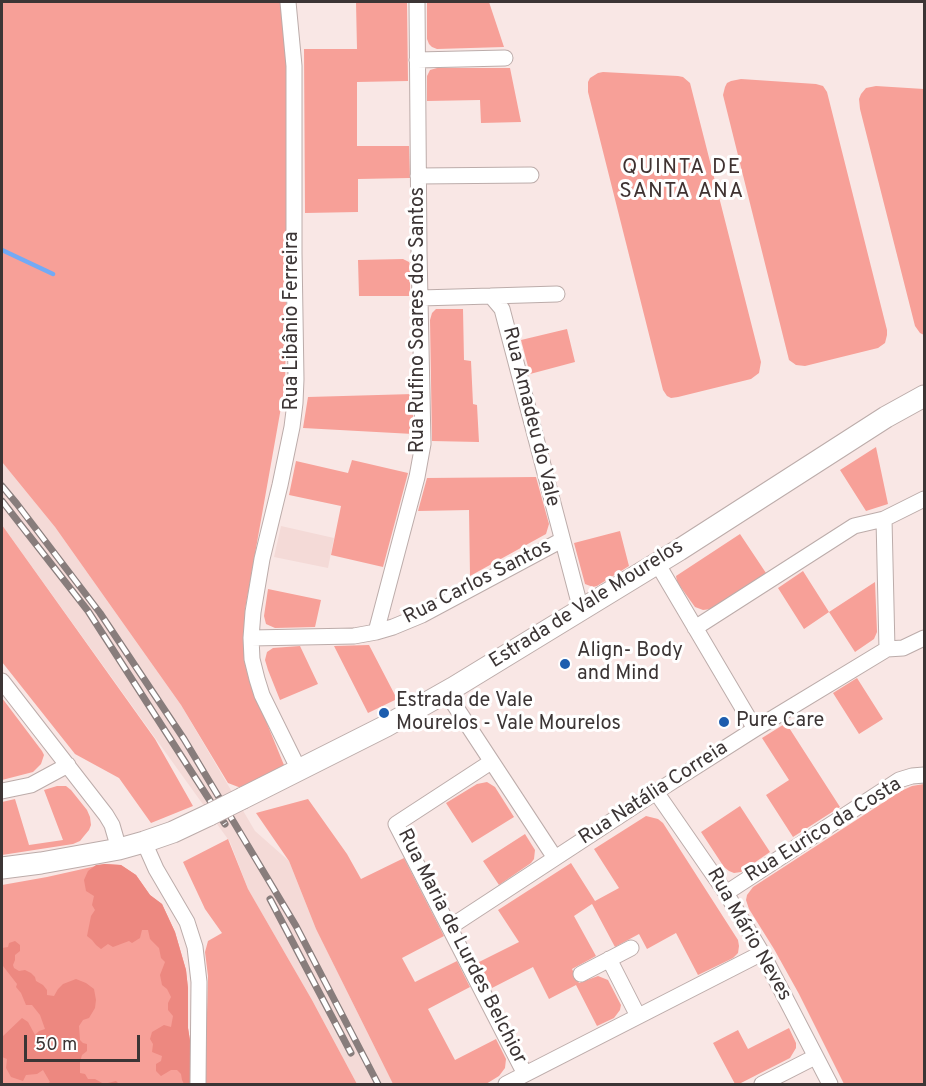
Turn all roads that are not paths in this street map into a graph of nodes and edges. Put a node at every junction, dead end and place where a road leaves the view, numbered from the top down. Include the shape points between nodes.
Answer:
1 (288, 2) edge
2 (417, 2) edge
3 (505, 58) dead end
4 (417, 60) junction
5 (531, 175) dead end
6 (418, 176) junction
7 (557, 294) dead end
8 (491, 296) junction
9 (420, 298) junction
10 (924, 396) edge
11 (924, 499) edge
12 (884, 519) junction
13 (562, 540) junction
14 (657, 563) junction
15 (581, 609) junction
16 (695, 628) junction
17 (376, 632) junction
18 (251, 638) junction
19 (924, 638) edge
20 (887, 649) junction
21 (2, 681) edge
22 (446, 692) junction
23 (755, 729) junction
24 (491, 762) junction
25 (68, 765) junction
26 (299, 770) junction
27 (924, 775) edge
28 (2, 791) edge
29 (656, 792) junction
30 (144, 842) junction
31 (119, 849) junction
32 (555, 858) junction
33 (2, 868) edge
34 (726, 893) junction
35 (450, 927) junction
36 (631, 948) dead end
37 (762, 952) junction
38 (609, 959) junction
39 (581, 974) dead end
40 (638, 1016) junction
41 (815, 1057) junction
42 (525, 1074) junction
43 (198, 1084) edge
44 (506, 1084) edge
45 (762, 1084) edge
46 (830, 1084) edge

1 - 18 street, Rua Libânio Ferreira via 294,66 295,391 292,427 262,559
2 - 4 street, Rua Rufino Soares dos Santos
3 - 4 street
4 - 6 street, Rua Rufino Soares dos Santos
5 - 6 street
6 - 9 street, Rua Rufino Soares dos Santos
7 - 8 street
8 - 9 street
8 - 13 street, Rua Amadeu do Vale via 502,309
9 - 17 street, Rua Rufino Soares dos Santos via 423,444
10 - 14 main road, Estrada de Vale Mourelos
11 - 12 street
12 - 16 street via 854,526
12 - 20 street
13 - 15 street, Rua Amadeu do Vale
13 - 17 street, Rua Carlos Santos via 422,615
14 - 15 main road, Estrada de Vale Mourelos
14 - 16 street
15 - 22 main road, Estrada de Vale Mourelos
16 - 23 street
17 - 18 street, Rua Carlos Santos
18 - 26 street, Rua Libânio Ferreira via 262,695
19 - 20 street, Rua Natália Correia via 903,648
20 - 23 street, Rua Natália Correia
21 - 25 street
22 - 24 street
22 - 26 main road, Estrada de Vale Mourelos
23 - 29 street, Rua Natália Correia
24 - 32 street
24 - 35 street, Rua Maria de Lurdes Belchior via 396,824
25 - 28 street via 31,785
25 - 31 street via 106,815
26 - 30 main road, Estrada de Vale Mourelos, bridge via 173,832
27 - 34 street, Rua Eurico da Costa via 899,780
29 - 32 street, Rua Natália Correia
29 - 34 street, Rua Mário Neves
30 - 31 main road, Estrada de Vale Mourelos
30 - 43 street via 187,922 195,947 199,982
31 - 33 main road, Estrada de Vale Mourelos
32 - 35 street, Rua Natália Correia
34 - 37 street, Rua Mário Neves
35 - 42 street, Rua Maria de Lurdes Belchior
36 - 38 street
37 - 40 street
37 - 41 street, Rua Mário Neves
38 - 39 street
38 - 40 street
40 - 42 street
41 - 45 street
41 - 46 street, Rua Mário Neves
42 - 44 street

